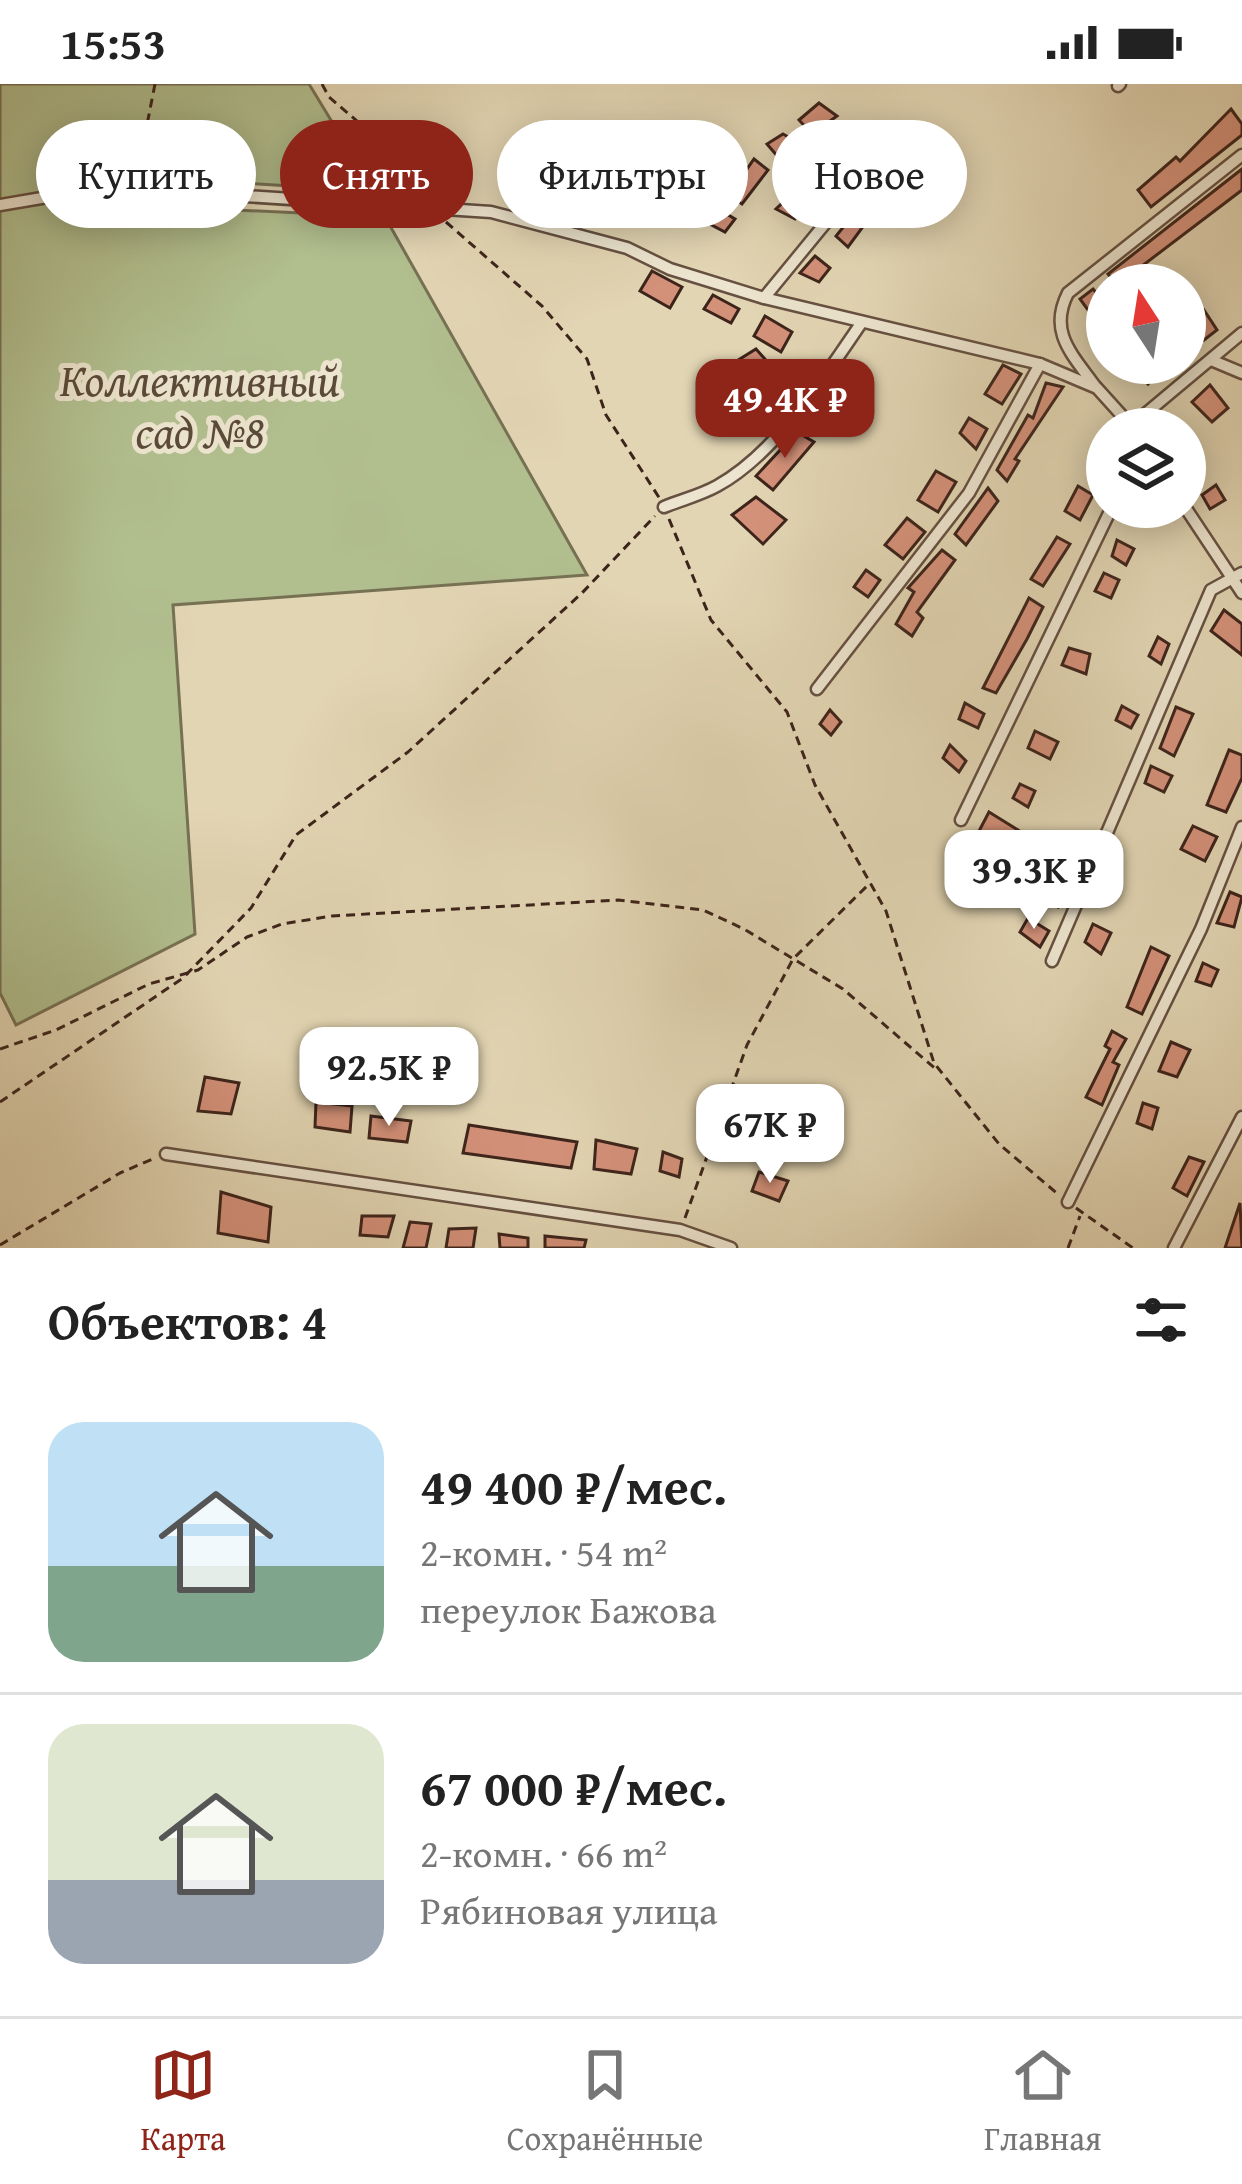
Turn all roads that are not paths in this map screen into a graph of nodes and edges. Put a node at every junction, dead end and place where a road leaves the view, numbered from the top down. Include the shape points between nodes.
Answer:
1 (1242, 155) edge
2 (0, 205) edge
3 (821, 228) edge
4 (764, 298) junction
5 (862, 322) junction
6 (1242, 333) edge
7 (1211, 360) junction
8 (1040, 364) junction
9 (1242, 373) edge
10 (1097, 388) junction
11 (1115, 408) edge
12 (1155, 408) edge
13 (664, 507) road end
14 (1102, 528) edge
15 (1201, 528) edge
16 (1237, 576) edge
17 (1242, 593) edge
18 (817, 688) dead end
19 (961, 820) dead end
20 (1242, 827) edge
21 (1052, 961) dead end
22 (1242, 1117) edge
23 (166, 1154) road end
24 (1068, 1202) road end
25 (731, 1248) edge
26 (1174, 1248) edge

1 - 10 street via 1068,293 1059,310 1061,340
2 - 4 street via 106,188 491,212
3 - 4 street
4 - 5 street
5 - 8 street
5 - 13 street via 766,444 719,485
6 - 7 street
7 - 9 street
7 - 12 street
8 - 10 street
8 - 18 street via 969,493
10 - 11 street
14 - 19 street
15 - 16 street
16 - 17 street
16 - 21 street via 1211,590
20 - 24 street
22 - 26 street
23 - 25 street via 680,1231

